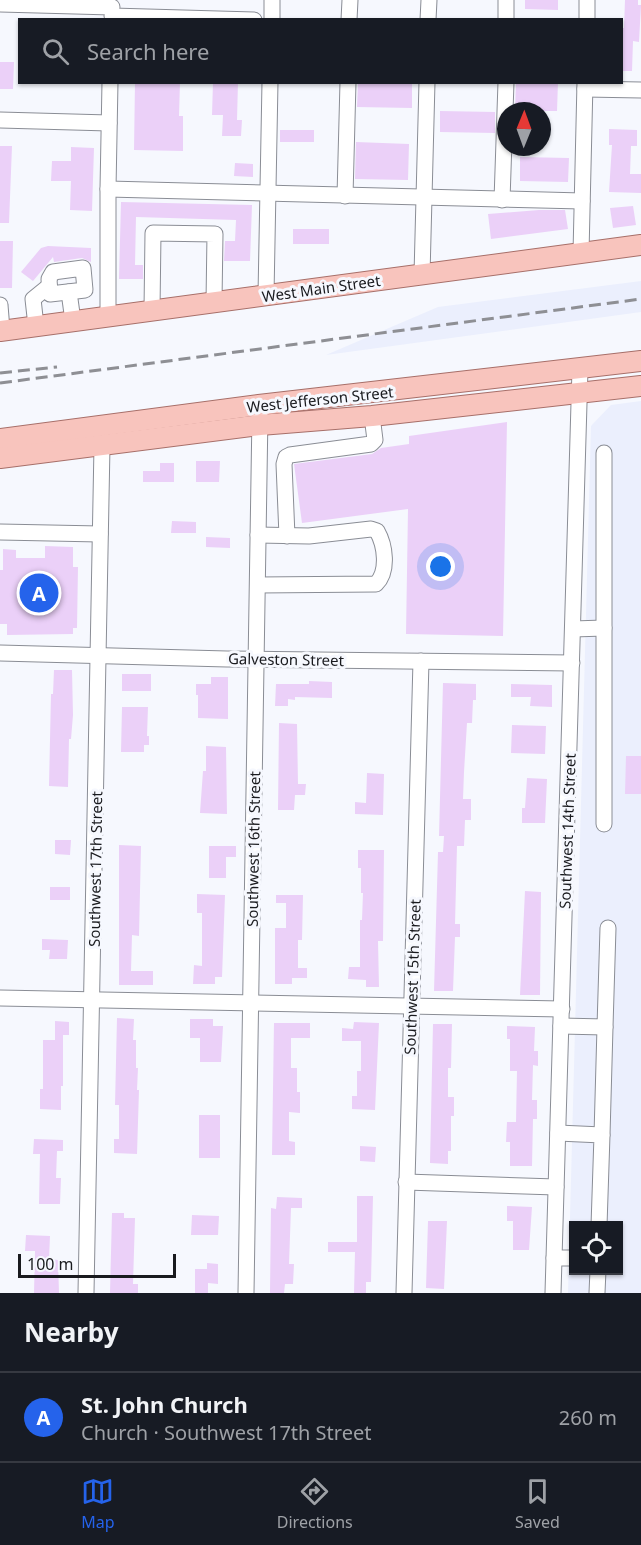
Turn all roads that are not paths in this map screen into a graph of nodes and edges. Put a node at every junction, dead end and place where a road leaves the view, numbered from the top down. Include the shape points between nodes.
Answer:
1 (272, 0) edge
2 (350, 0) edge
3 (429, 0) edge
4 (506, 0) edge
5 (587, 0) edge
6 (0, 4) edge
7 (112, 11) edge
8 (222, 18) edge
9 (272, 18) edge
10 (349, 18) edge
11 (428, 18) edge
12 (506, 18) edge
13 (587, 18) edge
14 (110, 84) edge
15 (270, 84) edge
16 (348, 84) edge
17 (427, 84) edge
18 (506, 84) edge
19 (585, 86) edge
20 (641, 90) edge
21 (0, 120) edge
22 (109, 123) junction
23 (108, 189) junction
24 (268, 194) junction
25 (345, 196) junction
26 (425, 198) junction
27 (502, 200) junction
28 (582, 201) junction
29 (641, 245) edge
30 (581, 253) junction
31 (422, 274) junction
32 (107, 275) junction
33 (84, 278) junction
34 (49, 286) junction
35 (69, 292) junction
36 (266, 295) junction
37 (214, 302) junction
38 (0, 305) edge
39 (152, 310) junction
40 (108, 316) junction
41 (72, 321) junction
42 (36, 326) junction
43 (1, 330) edge
44 (641, 361) edge
45 (580, 369) junction
46 (641, 386) edge
47 (580, 394) junction
48 (260, 415) junction
49 (372, 416) junction
50 (0, 439) edge
51 (102, 446) junction
52 (604, 453) dead end
53 (286, 457) junction
54 (0, 458) edge
55 (259, 458) junction
56 (0, 532) edge
57 (100, 534) junction
58 (258, 536) junction
59 (287, 536) junction
60 (258, 585) junction
61 (604, 628) junction
62 (573, 629) junction
63 (0, 653) edge
64 (98, 654) junction
65 (257, 659) junction
66 (421, 661) junction
67 (572, 663) junction
68 (604, 824) dead end
69 (608, 928) dead end
70 (0, 998) edge
71 (93, 999) junction
72 (250, 1002) junction
73 (412, 1006) junction
74 (562, 1009) junction
75 (561, 1026) junction
76 (606, 1027) junction
77 (558, 1133) junction
78 (602, 1135) junction
79 (406, 1182) junction
80 (556, 1187) junction
81 (599, 1221) edge
82 (554, 1258) junction
83 (569, 1258) edge
84 (598, 1275) edge
85 (86, 1293) edge
86 (246, 1293) edge
87 (404, 1293) edge
88 (553, 1293) edge
89 (597, 1293) edge

1 - 9 street
2 - 10 street
3 - 11 street
4 - 12 street
5 - 13 street
6 - 7 street
7 - 8 street
14 - 22 street
15 - 24 street
16 - 25 street
17 - 26 street
18 - 27 street
19 - 20 street
19 - 28 street
21 - 22 street
22 - 23 street
23 - 24 street
23 - 32 street
24 - 25 street
24 - 36 street
25 - 26 street
26 - 27 street
26 - 31 street
27 - 28 street
28 - 30 street
29 - 30 main road, West Main Street
30 - 31 main road, West Main Street
31 - 36 main road, West Main Street
32 - 33 street
32 - 40 street
33 - 34 street via 83,268 53,272
33 - 35 street via 85,290
34 - 35 street via 50,294
34 - 42 street via 33,299
35 - 41 street
36 - 37 main road, West Main Street
37 - 39 main road, West Main Street
37 - 39 street via 214,234 153,233
38 - 43 street
39 - 40 main road, West Main Street
40 - 41 main road, West Main Street
41 - 42 main road, West Main Street
42 - 43 main road, West Main Street
44 - 45 main road, West Jefferson Street
45 - 47 street, Southwest 14th Street
45 - 48 main road, West Jefferson Street
46 - 47 main road, West Jefferson Street
47 - 49 main road, West Jefferson Street
47 - 62 street, Southwest 14th Street
48 - 49 main road, West Jefferson Street
48 - 50 main road, West Jefferson Street
48 - 51 main road, West Jefferson Street
48 - 55 street, Southwest 16th Street
49 - 53 street via 375,440 371,444
51 - 54 main road, West Jefferson Street
51 - 57 street, Southwest 17th Street
52 - 61 street
53 - 55 street
53 - 59 street
55 - 58 street, Southwest 16th Street
56 - 57 street
57 - 64 street, Southwest 17th Street
58 - 59 street
58 - 60 street, Southwest 16th Street
59 - 60 street via 377,531 382,540 382,578 376,584
60 - 65 street, Southwest 16th Street
61 - 62 street
61 - 68 street
62 - 67 street, Southwest 14th Street
63 - 64 street, Galveston Street
64 - 65 street, Galveston Street
64 - 71 street, Southwest 17th Street
65 - 66 street, Galveston Street
65 - 72 street, Southwest 16th Street
66 - 67 street, Galveston Street
66 - 73 street, Southwest 15th Street
67 - 74 street, Southwest 14th Street
69 - 76 street
70 - 71 street
71 - 72 street
71 - 85 street, Southwest 17th Street
72 - 73 street
72 - 86 street, Southwest 16th Street
73 - 74 street
73 - 79 street, Southwest 15th Street
74 - 75 street, Southwest 14th Street
75 - 76 street
75 - 77 street, Southwest 14th Street
76 - 78 street
77 - 78 street
77 - 80 street, Southwest 14th Street
78 - 81 street
79 - 80 street
79 - 87 street, Southwest 15th Street
80 - 82 street, Southwest 14th Street
82 - 83 street
82 - 88 street, Southwest 14th Street
84 - 89 street

